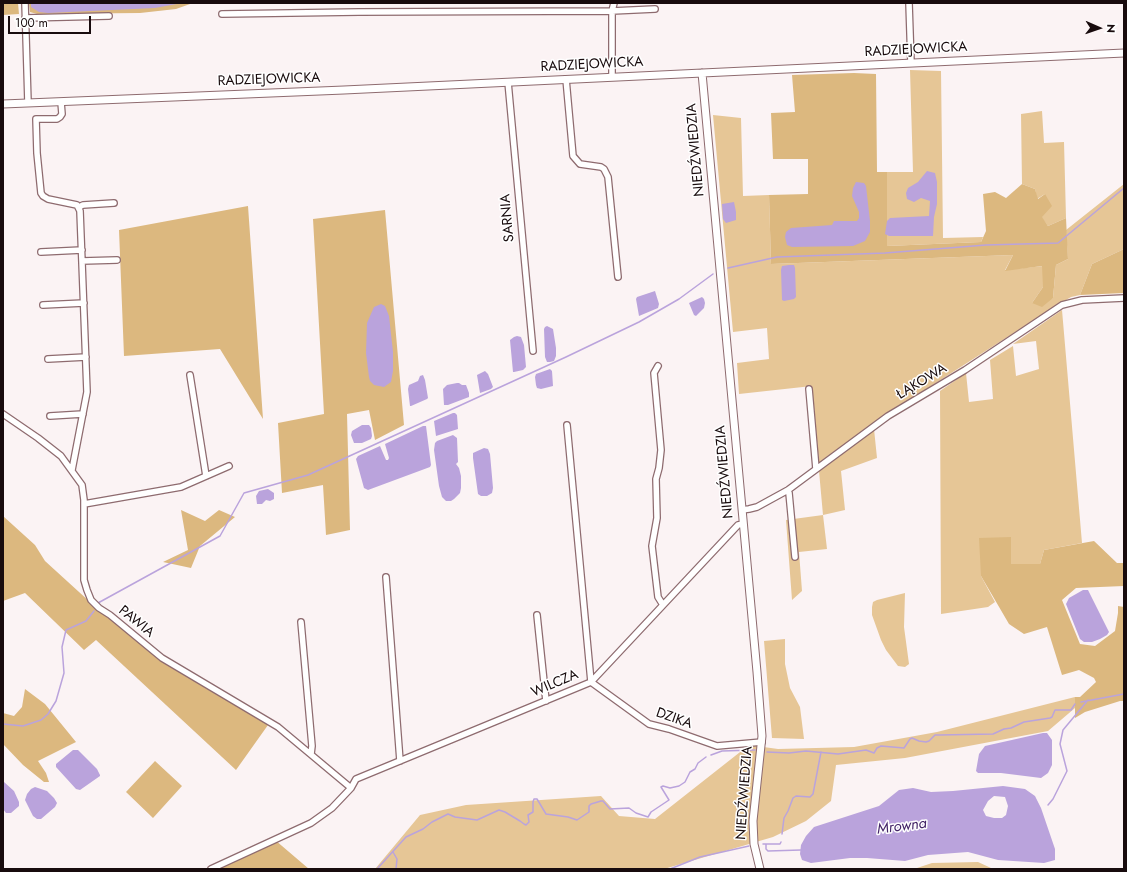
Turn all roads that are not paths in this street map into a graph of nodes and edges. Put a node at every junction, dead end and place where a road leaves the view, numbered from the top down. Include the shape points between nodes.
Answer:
1 (25, 3) edge
2 (614, 3) edge
3 (909, 3) edge
4 (655, 10) dead end
5 (612, 12) junction
6 (222, 14) dead end
7 (108, 16) dead end
8 (26, 18) junction
9 (1124, 53) edge
10 (911, 63) junction
11 (702, 73) junction
12 (612, 77) junction
13 (566, 79) junction
14 (508, 82) junction
15 (62, 102) junction
16 (28, 103) junction
17 (3, 104) edge
18 (114, 203) dead end
19 (79, 207) junction
20 (82, 250) junction
21 (41, 252) dead end
22 (117, 260) dead end
23 (82, 261) junction
24 (618, 277) dead end
25 (1124, 298) edge
26 (84, 303) junction
27 (43, 305) dead end
28 (533, 351) dead end
29 (86, 357) junction
30 (48, 359) dead end
31 (658, 366) dead end
32 (190, 375) dead end
33 (809, 389) dead end
34 (3, 414) edge
35 (83, 414) junction
36 (50, 416) dead end
37 (567, 425) dead end
38 (229, 466) dead end
39 (816, 469) junction
40 (72, 470) junction
41 (206, 476) junction
42 (788, 490) junction
43 (84, 504) junction
44 (742, 510) junction
45 (743, 524) junction
46 (795, 557) dead end
47 (386, 577) dead end
48 (662, 605) junction
49 (537, 615) dead end
50 (301, 622) dead end
51 (591, 682) junction
52 (546, 701) junction
53 (762, 742) junction
54 (311, 754) junction
55 (400, 761) junction
56 (351, 788) junction
57 (211, 869) edge
58 (760, 869) edge

1 - 8 street
2 - 5 street
3 - 10 street
4 - 5 street
5 - 6 street
5 - 12 street
7 - 8 street
8 - 16 street
9 - 10 main road, RADZIEJOWICKA
10 - 11 main road, RADZIEJOWICKA
11 - 12 main road, RADZIEJOWICKA
11 - 44 main road, NIEDŹWIEDZIA
12 - 13 main road, RADZIEJOWICKA
13 - 14 main road, RADZIEJOWICKA
13 - 24 street via 574,156 580,164 601,167 608,177
14 - 15 main road, RADZIEJOWICKA
14 - 28 street, SARNIA
15 - 16 main road, RADZIEJOWICKA
15 - 19 street via 62,114 57,119 36,119 41,193 48,199
16 - 17 main road, RADZIEJOWICKA
18 - 19 street via 83,204
19 - 20 street
20 - 21 street
20 - 23 street
22 - 23 street
23 - 26 street
25 - 39 street, ŁĄKOWA via 1090,299 1062,305 965,370 888,416
26 - 27 street
26 - 29 street
29 - 30 street
29 - 35 street via 87,392
31 - 48 street via 654,373 662,450 656,479 657,518 652,546 658,597
32 - 41 street
33 - 39 street
34 - 40 street, PAWIA via 61,456
35 - 36 street
35 - 40 street
37 - 51 street
38 - 41 street
39 - 42 street, ŁĄKOWA
40 - 43 street, PAWIA via 82,485
41 - 43 street via 181,487
42 - 44 street, ŁĄKOWA via 757,507
42 - 46 street
43 - 54 street, PAWIA via 84,580 92,600 99,608 162,658 278,727
44 - 45 main road, NIEDŹWIEDZIA
45 - 48 street, WILCZA via 738,525
45 - 53 main road, NIEDŹWIEDZIA via 758,672
47 - 55 street
48 - 51 street, WILCZA
49 - 52 street
50 - 54 street
51 - 52 street, WILCZA
51 - 53 street, DZIKA via 649,724 717,746
52 - 55 street, WILCZA
53 - 58 main road, NIEDŹWIEDZIA via 753,821 756,858
54 - 56 street, PAWIA
55 - 56 street, WILCZA via 356,779
56 - 57 street, WILCZA via 332,808 311,823

